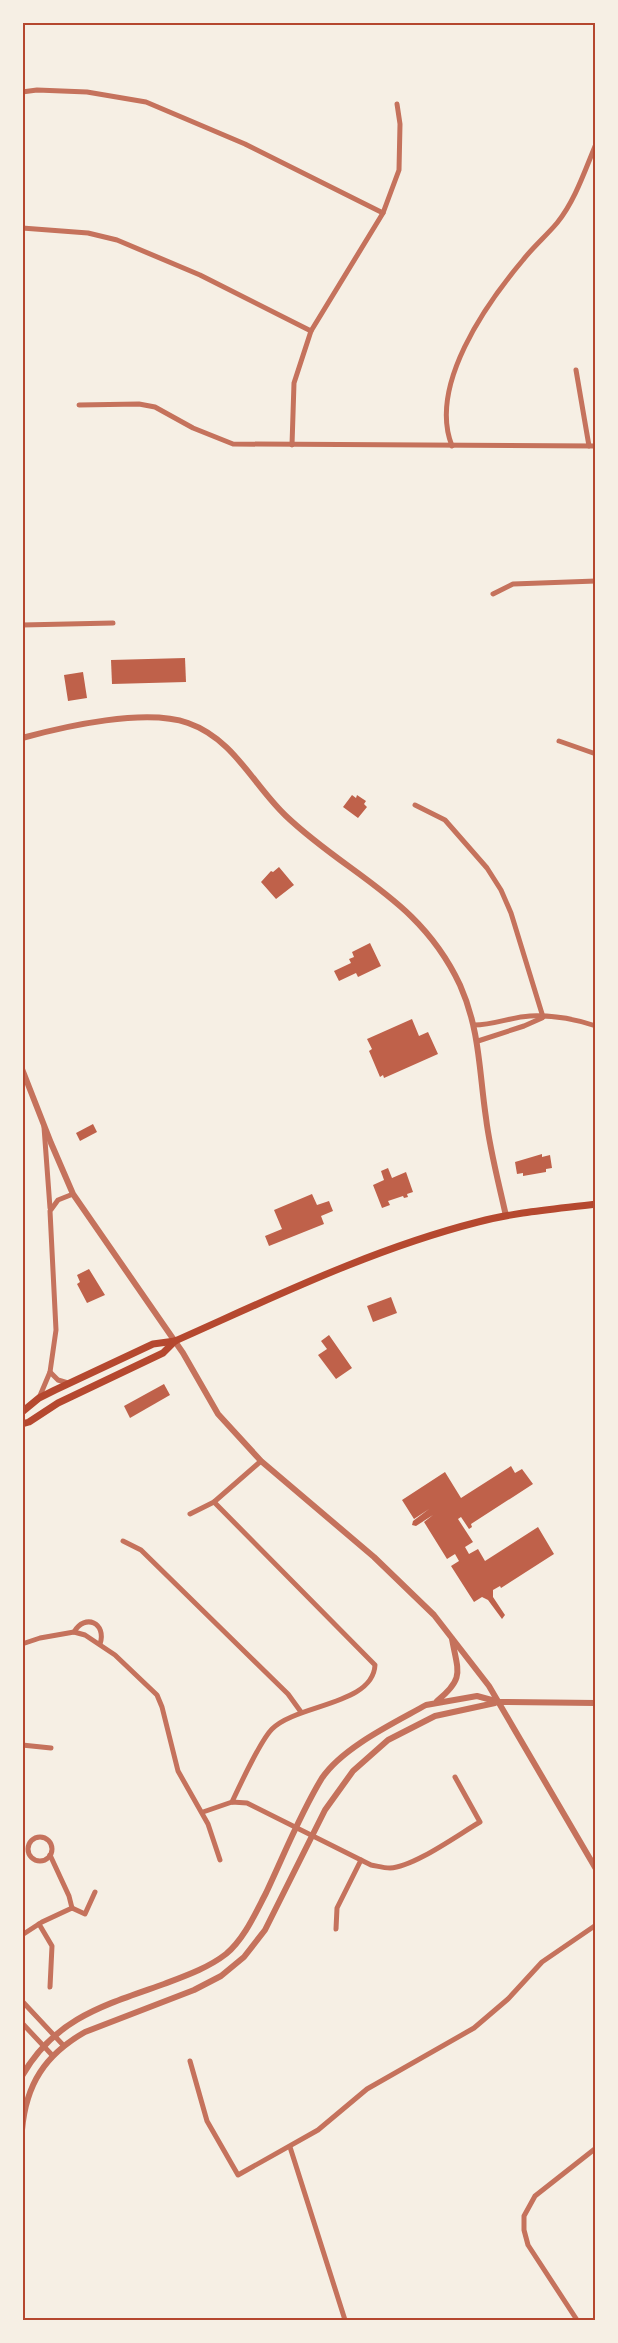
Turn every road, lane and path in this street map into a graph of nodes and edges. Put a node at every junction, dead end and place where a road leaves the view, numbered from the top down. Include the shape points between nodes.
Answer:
1 (22, 92) edge
2 (397, 104) dead end
3 (596, 144) edge
4 (383, 213) junction
5 (22, 228) edge
6 (311, 331) junction
7 (576, 370) dead end
8 (79, 405) dead end
9 (292, 445) junction
10 (452, 446) junction
11 (592, 446) edge
12 (596, 581) edge
13 (493, 594) dead end
14 (113, 623) dead end
15 (22, 625) edge
16 (22, 738) edge
17 (559, 741) dead end
18 (596, 754) edge
19 (415, 805) dead end
20 (543, 1017) junction
21 (474, 1025) junction
22 (596, 1026) edge
23 (478, 1041) junction
24 (22, 1069) edge
25 (44, 1126) junction
26 (73, 1194) junction
27 (596, 1204) edge
28 (50, 1211) junction
29 (506, 1216) junction
30 (176, 1341) junction
31 (50, 1372) junction
32 (69, 1383) junction
33 (39, 1398) junction
34 (22, 1412) edge
35 (22, 1424) edge
36 (261, 1461) junction
37 (214, 1502) junction
38 (190, 1514) dead end
39 (123, 1541) dead end
40 (74, 1632) junction
41 (452, 1638) junction
42 (22, 1644) edge
43 (100, 1644) junction
44 (436, 1701) junction
45 (499, 1702) junction
46 (596, 1703) edge
47 (301, 1712) junction
48 (22, 1745) edge
49 (51, 1748) dead end
50 (455, 1777) dead end
51 (232, 1802) junction
52 (203, 1812) junction
53 (297, 1829) junction
54 (313, 1836) junction
55 (50, 1855) junction
56 (220, 1860) dead end
57 (361, 1860) junction
58 (596, 1869) edge
59 (95, 1892) dead end
60 (72, 1908) junction
61 (39, 1924) junction
62 (596, 1925) edge
63 (336, 1929) dead end
64 (22, 1935) edge
65 (50, 1987) dead end
66 (22, 2001) edge
67 (22, 2023) edge
68 (54, 2036) junction
69 (43, 2045) junction
70 (64, 2046) junction
71 (52, 2055) junction
72 (190, 2061) dead end
73 (22, 2076) edge
74 (22, 2130) edge
75 (290, 2147) junction
76 (596, 2148) edge
77 (345, 2320) edge
78 (577, 2320) edge

1 - 4 street via 87,92 146,102 245,144
2 - 4 street via 399,170
3 - 10 street via 558,222 522,261 486,310 459,359 447,406
4 - 6 street
5 - 6 street via 88,233 117,240 200,275
6 - 9 street via 294,383
7 - 11 street
8 - 9 street via 155,407 233,444
9 - 10 street
10 - 11 street
12 - 13 street via 513,584
14 - 15 street
16 - 21 street via 136,717 173,719 211,734 235,755 288,818 395,900 420,924 449,964
17 - 18 street
19 - 20 street via 445,820 501,890
20 - 21 street
20 - 22 street via 574,1019
20 - 23 street
21 - 23 street
23 - 29 street via 486,1122
24 - 25 street
25 - 26 street
25 - 28 street
26 - 28 street via 57,1200
26 - 30 street
27 - 29 main road
28 - 31 street via 56,1330
29 - 30 main road via 388,1250
30 - 32 main road via 153,1344
30 - 35 main road via 163,1353
30 - 36 street via 218,1414
31 - 32 street
31 - 33 street
32 - 33 main road
33 - 34 main road
36 - 37 street
36 - 41 street via 374,1557
37 - 38 street
37 - 47 street via 375,1665 375,1675 367,1685 346,1697
39 - 47 street via 141,1550 288,1694
40 - 42 street
40 - 43 street
40 - 43 street via 85,1622 97,1625 102,1634
41 - 44 street via 457,1681
41 - 45 street
43 - 52 street via 157,1695 178,1771
44 - 45 street via 477,1696
44 - 53 street via 351,1750 327,1770
45 - 46 street
45 - 54 street via 435,1716 388,1740 353,1771 325,1810
45 - 58 street
47 - 51 street via 271,1730
48 - 49 street
50 - 57 street via 480,1822 400,1866 380,1867
51 - 52 street
51 - 53 street via 247,1803
52 - 56 street
53 - 54 street
53 - 68 street via 256,1913 227,1953 192,1974 81,2017
54 - 57 street
54 - 70 street via 265,1930 244,1958 194,1990 86,2032
55 - 55 street via 52,1847 45,1838 38,1837 28,1844 27,1852 32,1859 44,1860
55 - 60 street
57 - 63 street via 337,1908
59 - 60 street via 86,1914
60 - 61 street
61 - 64 street
61 - 65 street via 52,1946
62 - 75 street via 542,1962 474,2028 367,2089 318,2130
66 - 68 street
67 - 69 street
68 - 69 street
68 - 70 street
69 - 71 street
69 - 73 street
70 - 71 street
71 - 74 street via 28,2095
72 - 75 street via 207,2121 238,2175
75 - 77 street
76 - 78 street via 535,2196 524,2216 528,2245

